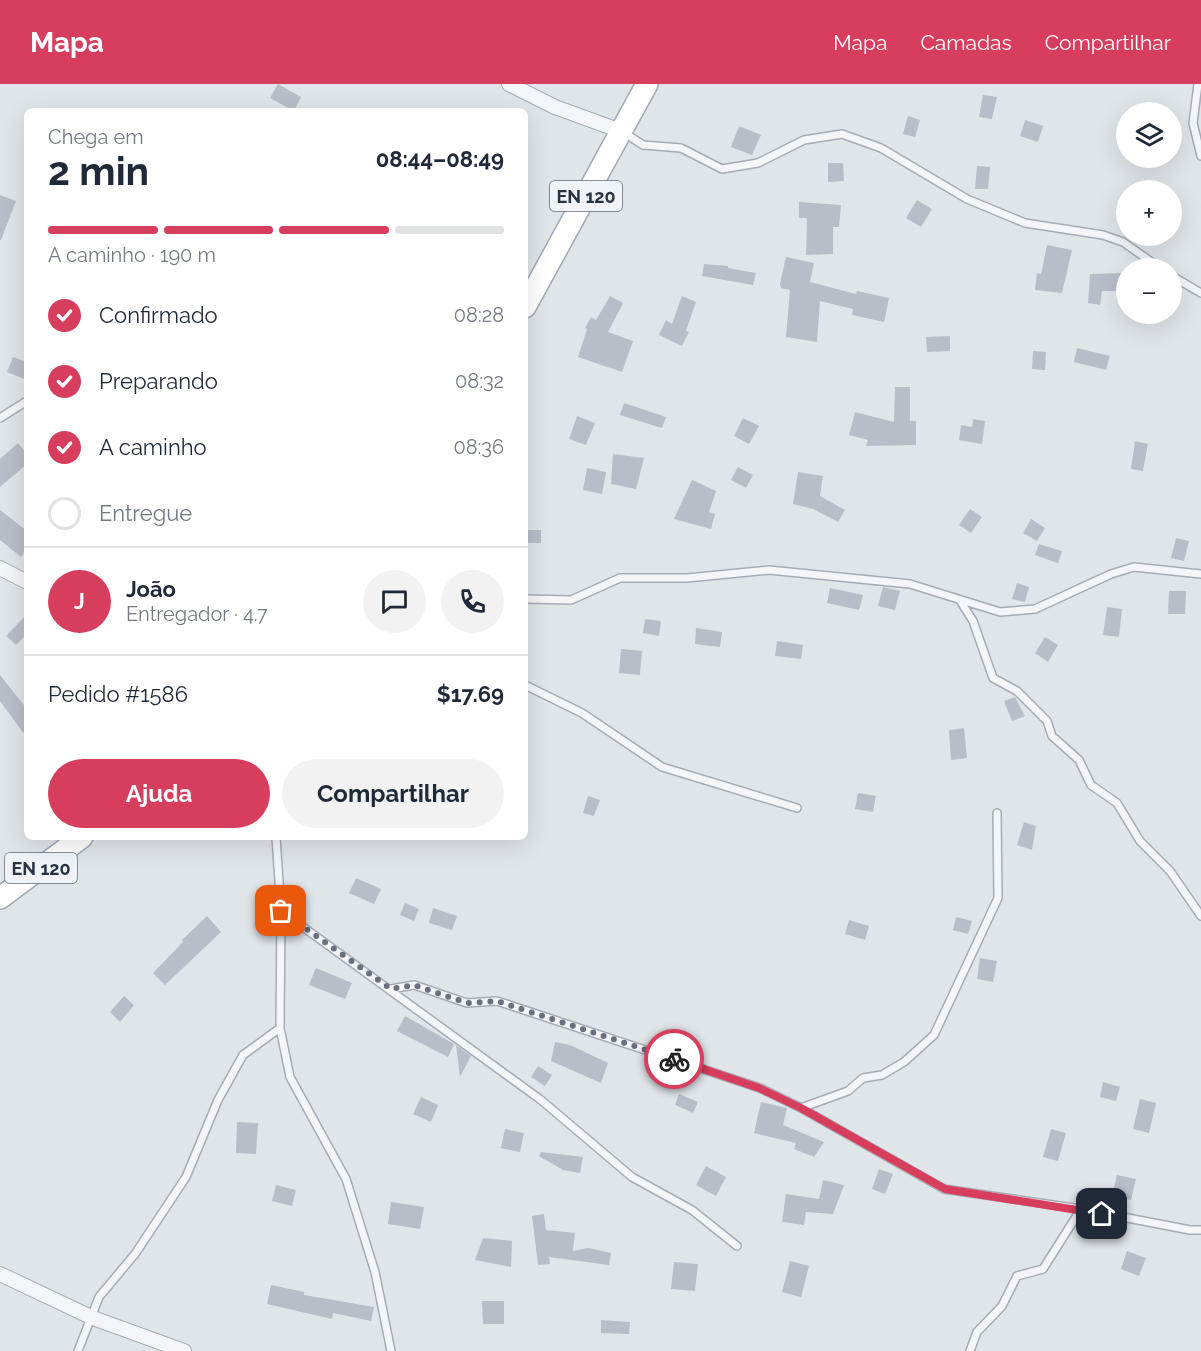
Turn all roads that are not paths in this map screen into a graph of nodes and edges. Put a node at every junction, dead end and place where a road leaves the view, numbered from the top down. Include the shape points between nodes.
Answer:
1 (509, 84) edge
2 (647, 84) edge
3 (1198, 84) edge
4 (621, 131) junction
5 (1201, 156) edge
6 (1146, 258) edge
7 (1182, 282) edge
8 (1201, 293) edge
9 (528, 302) edge
10 (24, 403) edge
11 (0, 418) edge
12 (0, 568) edge
13 (1201, 574) edge
14 (24, 580) edge
15 (528, 599) edge
16 (961, 602) junction
17 (528, 686) edge
18 (797, 808) dead end
19 (997, 813) dead end
20 (78, 840) edge
21 (276, 840) edge
22 (0, 898) edge
23 (281, 911) junction
24 (1201, 916) edge
25 (391, 989) junction
26 (280, 1028) junction
27 (801, 1108) junction
28 (1081, 1209) junction
29 (1201, 1230) edge
30 (737, 1246) dead end
31 (0, 1274) edge
32 (93, 1318) junction
33 (78, 1351) edge
34 (184, 1351) edge
35 (391, 1351) edge
36 (970, 1351) edge

1 - 4 street via 555,107
2 - 4 main road, EN 120
3 - 5 lane via 1193,123
4 - 6 lane via 643,145 681,148 722,169 758,163 804,140 842,134 881,148 967,200 1025,223 1103,235 1123,242
4 - 9 main road, EN 120
7 - 8 lane
10 - 11 lane
12 - 14 street
13 - 16 lane via 1134,567 1035,609 1000,612
15 - 16 lane via 571,600 620,578 687,578 769,570 910,584
16 - 24 lane via 973,621 993,678 1017,691 1047,721 1052,736 1079,760 1091,785 1117,803 1140,841 1170,871
17 - 18 lane via 582,713 663,767
19 - 27 lane via 998,898 934,1035 904,1062 882,1075 862,1078 848,1091
20 - 22 main road, EN 120
21 - 23 lane
23 - 25 lane
23 - 26 lane
25 - 27 lane via 414,985 467,1003 497,1001 759,1088
25 - 30 lane via 541,1100 632,1177 693,1210
26 - 32 lane via 243,1055 218,1100 186,1177 135,1254 99,1297
26 - 35 lane via 290,1077 346,1179 375,1272
27 - 28 lane via 945,1189
28 - 29 lane
28 - 36 lane via 1043,1269 1017,1276 1002,1306 977,1332
31 - 32 street
32 - 33 lane
32 - 34 street

